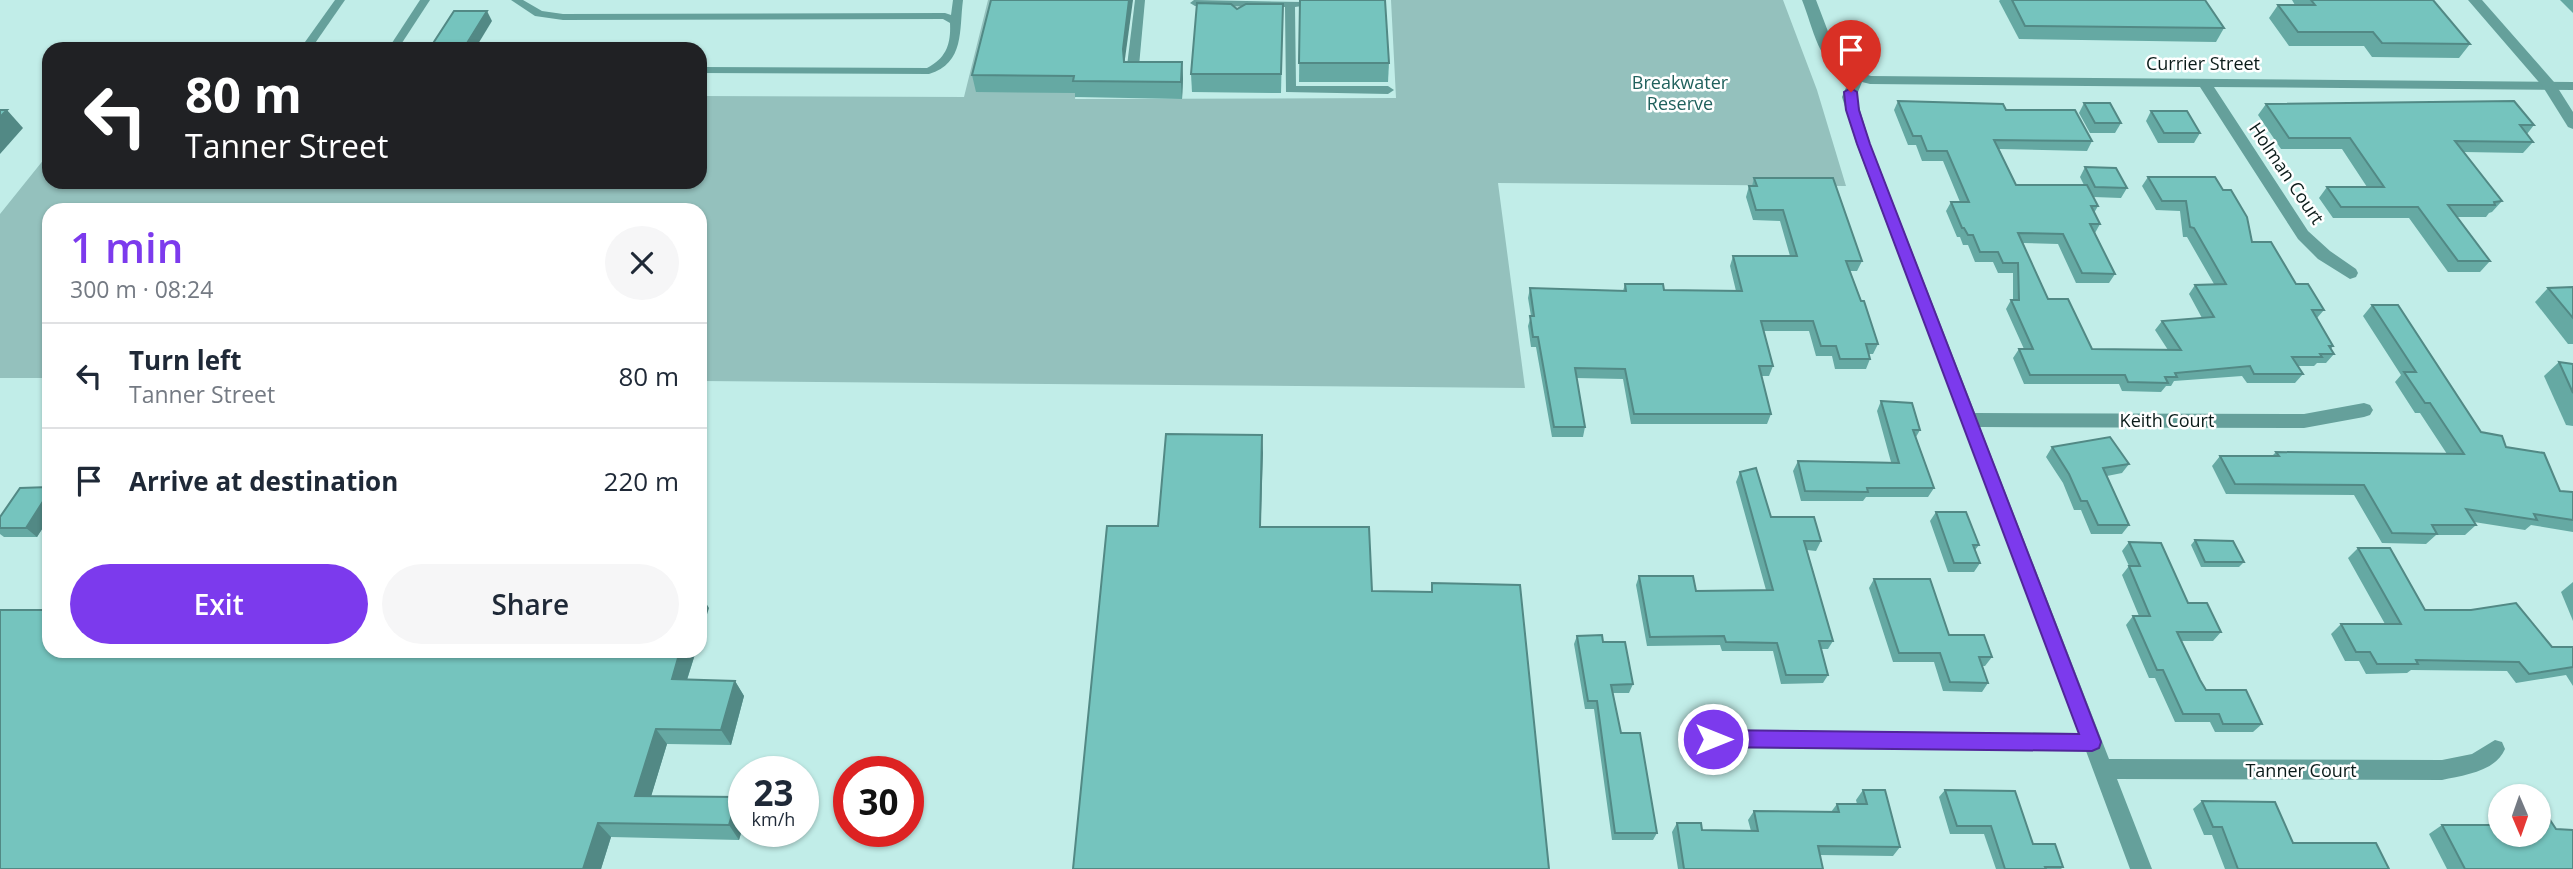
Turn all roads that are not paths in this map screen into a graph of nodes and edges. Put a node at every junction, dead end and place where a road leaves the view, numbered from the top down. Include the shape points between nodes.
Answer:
1 (340, 0) edge
2 (425, 0) edge
3 (516, 0) edge
4 (958, 0) edge
5 (1140, 0) edge
6 (1809, 0) edge
7 (2475, 0) edge
8 (1195, 3) edge
9 (1290, 4) junction
10 (1315, 4) edge
11 (1239, 5) edge
12 (955, 21) junction
13 (310, 42) edge
14 (398, 42) edge
15 (1133, 66) edge
16 (707, 70) edge
17 (1857, 77) junction
18 (2204, 82) junction
19 (2549, 85) junction
20 (2573, 86) edge
21 (1388, 90) dead end
22 (2573, 124) edge
23 (2350, 273) dead end
24 (2364, 410) dead end
25 (1969, 420) junction
26 (1713, 739) dead end
27 (2092, 742) junction
28 (2495, 749) dead end
29 (2103, 769) junction
30 (2141, 869) edge

1 - 13 lane
2 - 14 lane
3 - 12 lane via 538,14 563,17 946,16
4 - 12 lane
5 - 15 lane
6 - 17 street via 1830,56 1842,71
7 - 19 street
8 - 11 lane
9 - 10 lane
9 - 11 lane
9 - 21 lane via 1290,90
12 - 16 lane via 950,58 929,71
17 - 18 street, Currier Street
17 - 25 street via 1849,97 1852,110
18 - 19 street, Currier Street
18 - 23 street, Holman Court via 2303,236
19 - 20 street, Currier Street
19 - 22 street
24 - 25 street, Keith Court via 2304,421
25 - 27 street
26 - 27 street
27 - 29 street
28 - 29 street, Tanner Court via 2477,762 2442,770
29 - 30 street

